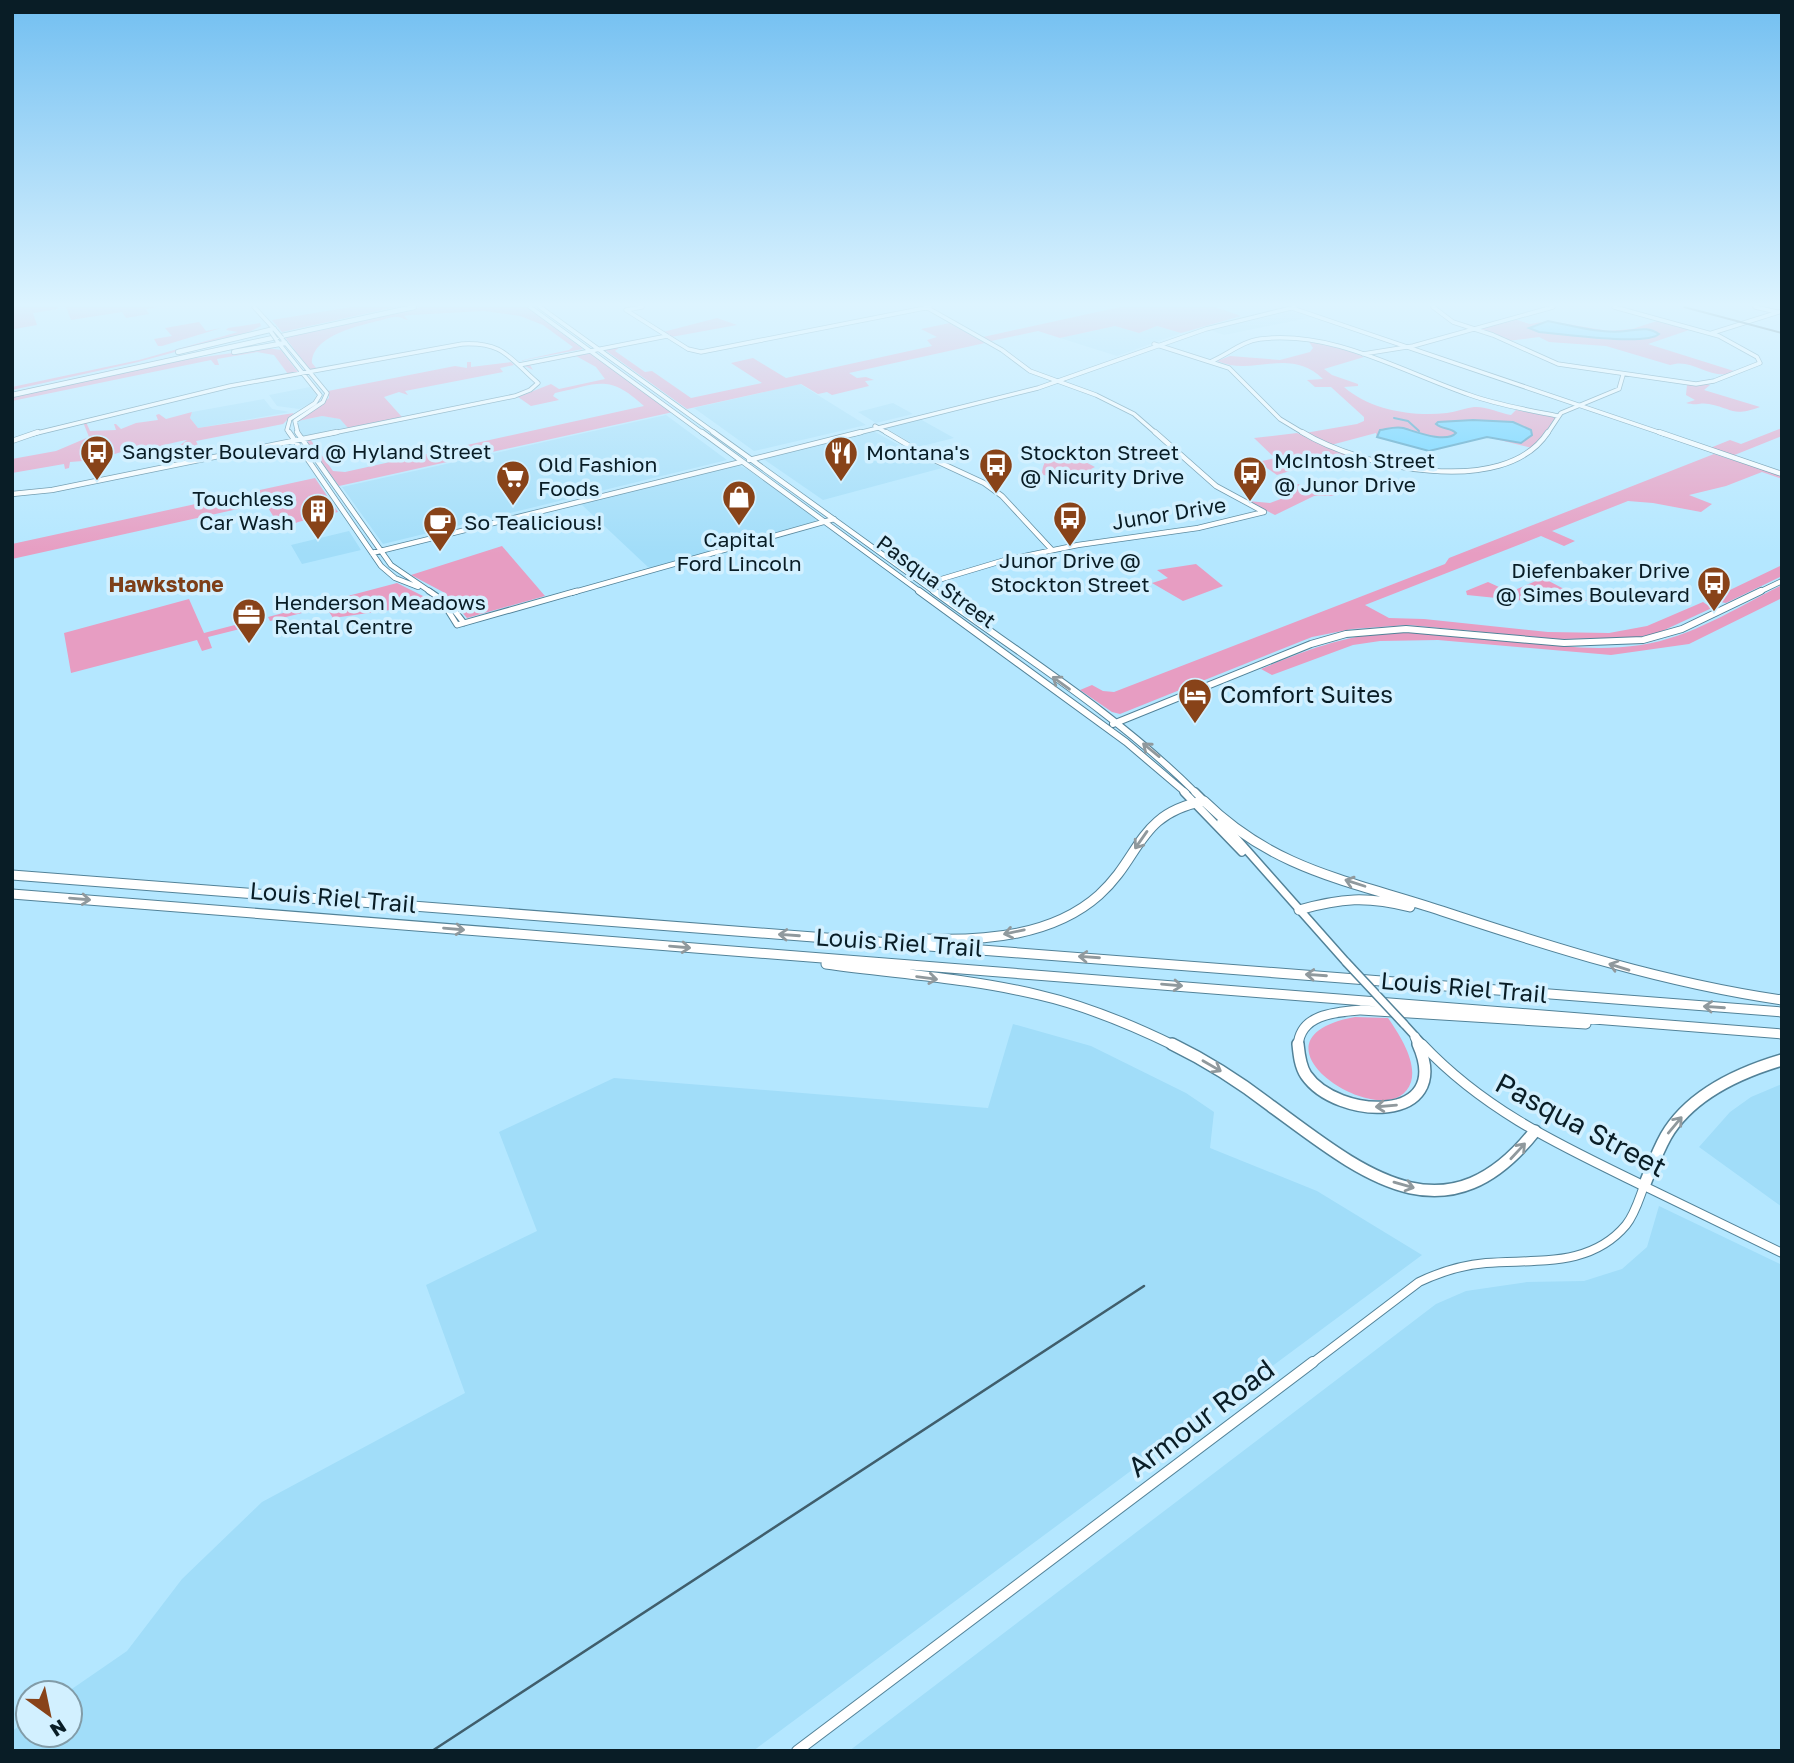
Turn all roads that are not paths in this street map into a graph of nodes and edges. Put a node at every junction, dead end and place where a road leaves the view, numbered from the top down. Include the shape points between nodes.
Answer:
1 (30, 389) edge
2 (216, 389) edge
3 (316, 389) edge
4 (322, 389) edge
5 (528, 389) edge
6 (645, 389) edge
7 (653, 389) edge
8 (1025, 389) edge
9 (1077, 389) edge
10 (1251, 389) edge
11 (1456, 389) edge
12 (1532, 389) edge
13 (1619, 389) edge
14 (12, 393) edge
15 (1578, 405) junction
16 (669, 408) junction
17 (691, 415) junction
18 (1558, 416) junction
19 (877, 427) junction
20 (302, 439) junction
21 (820, 439) junction
22 (12, 441) edge
23 (294, 441) junction
24 (813, 444) junction
25 (735, 448) junction
26 (768, 452) junction
27 (750, 458) junction
28 (740, 460) junction
29 (1782, 474) edge
30 (12, 494) edge
31 (834, 519) junction
32 (824, 521) junction
33 (379, 549) junction
34 (1050, 549) junction
35 (371, 551) junction
36 (1782, 581) edge
37 (922, 583) junction
38 (425, 589) junction
39 (1116, 723) junction
40 (1105, 727) junction
41 (1199, 802) junction
42 (12, 875) edge
43 (12, 894) edge
44 (1299, 911) junction
45 (1490, 927) junction
46 (826, 937) junction
47 (738, 951) junction
48 (1782, 1000) edge
49 (1782, 1012) edge
50 (1693, 1027) junction
51 (1782, 1034) edge
52 (1415, 1037) junction
53 (1782, 1060) edge
54 (1535, 1132) junction
55 (1644, 1185) junction
56 (1782, 1253) edge
57 (797, 1751) edge

1 - 14 highway
2 - 22 street
3 - 23 street via 320,395 315,403 287,422
4 - 20 street via 327,396 323,402 295,421
5 - 20 street
6 - 16 main road, Pasqua Street
7 - 17 main road, Pasqua Street
8 - 19 main road
9 - 34 street, Junor Drive via 1134,414 1216,486 1264,512 1198,528
10 - 18 street via 1300,432 1351,454 1419,471 1471,472 1514,459 1542,442
11 - 18 street via 1490,402
12 - 15 main road
13 - 15 street
15 - 18 street
15 - 29 main road
16 - 17 main road
16 - 28 main road, Pasqua Street
17 - 25 main road, Pasqua Street
19 - 21 main road
19 - 24 main road
19 - 34 street via 993,489
20 - 23 street
20 - 33 street
21 - 24 main road
21 - 26 main road
23 - 30 street via 52,491
23 - 35 street
24 - 27 main road
25 - 26 main road
25 - 27 main road, Pasqua Street
26 - 27 main road
27 - 28 main road
27 - 31 main road, Pasqua Street
28 - 32 main road, Pasqua Street
28 - 33 street
31 - 32 street
31 - 37 main road, Pasqua Street
32 - 38 street via 461,624 451,606
32 - 40 main road, Pasqua Street
33 - 35 street
33 - 38 street via 395,569
34 - 37 street, Junor Drive
35 - 38 street via 393,576
36 - 39 main road via 1682,629 1643,640 1564,643 1406,629 1346,635 1311,644
39 -> 37 main road, Pasqua Street
39 - 40 main road
41 -> 39 main road, Pasqua Street via 1163,760
40 - 41 main road, Pasqua Street
41 - 44 main road, Pasqua Street
45 -> 41 highway via 1268,851
41 -> 46 highway via 1162,816 1098,896 1058,920 979,937
46 -> 42 highway, Louis Riel Trail
43 -> 47 highway, Louis Riel Trail
44 - 45 highway via 1347,897 1374,898
44 - 52 main road, Pasqua Street, bridge
48 -> 45 highway via 1684,985
49 -> 46 highway, Louis Riel Trail
47 -> 50 highway, Louis Riel Trail
47 -> 54 highway via 1040,995 1104,1015 1214,1067 1343,1157 1376,1176 1409,1187 1439,1191 1475,1183 1499,1170
50 - 51 highway, Louis Riel Trail
52 -> 50 highway via 1425,1064 1421,1090 1412,1100 1380,1108 1351,1103 1320,1089 1300,1064 1297,1039 1303,1028 1330,1012
52 - 54 main road, Pasqua Street via 1480,1098
55 -> 53 highway via 1669,1132 1699,1099 1733,1077
54 - 55 main road, Pasqua Street
55 - 56 street, Pasqua Street
55 - 57 street, Armour Road via 1629,1223 1590,1255 1459,1266 1419,1282

